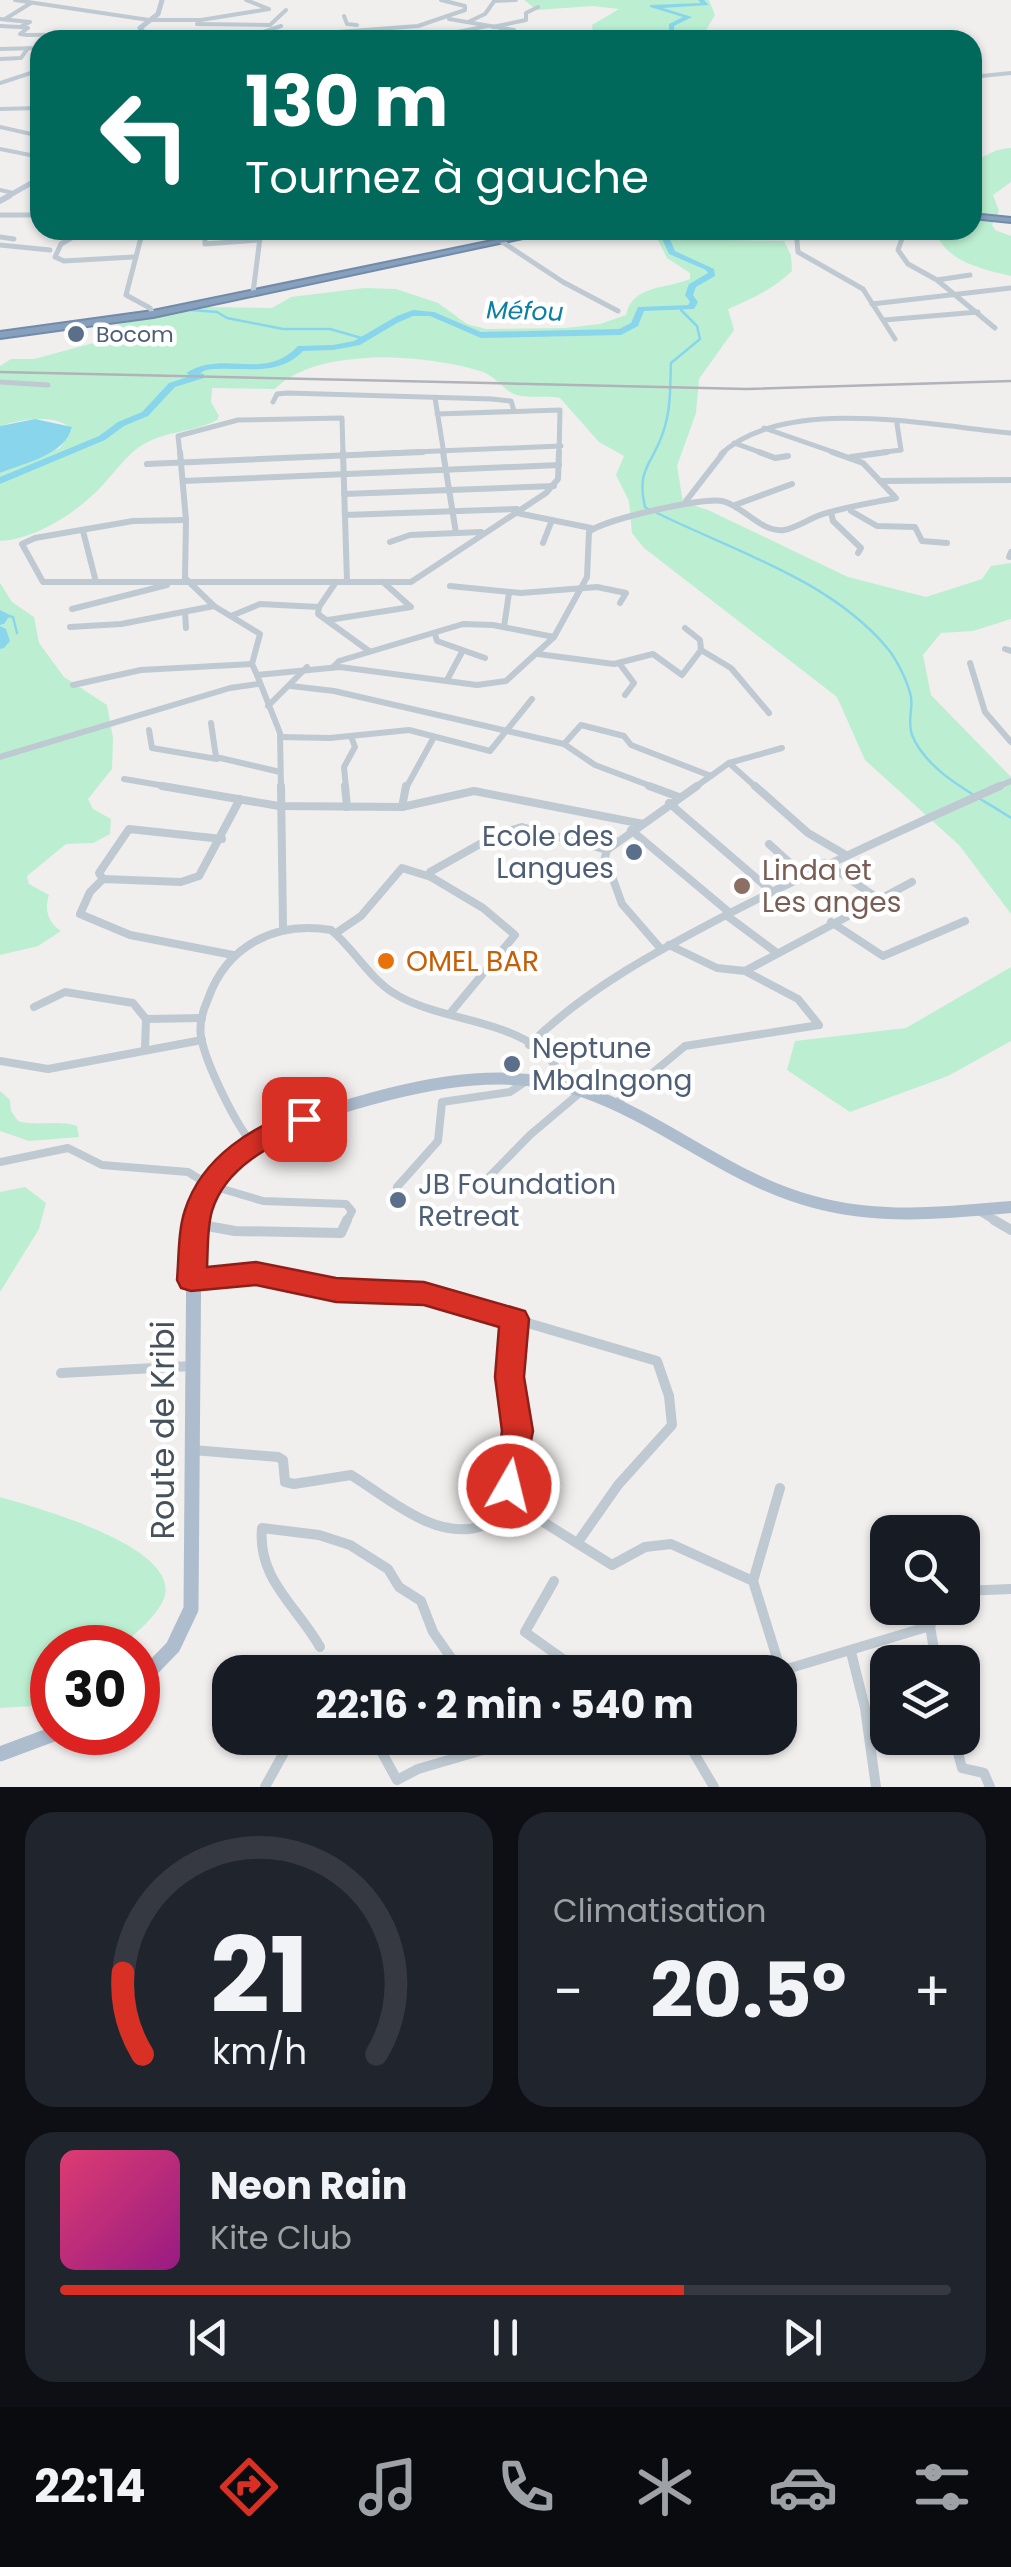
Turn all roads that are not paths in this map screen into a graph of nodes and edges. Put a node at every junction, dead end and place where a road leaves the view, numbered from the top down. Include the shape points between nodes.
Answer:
1 (15, 0) edge
2 (162, 0) edge
3 (246, 0) edge
4 (441, 0) edge
5 (495, 0) edge
6 (516, 0) edge
7 (36, 3) junction
8 (538, 8) dead end
9 (286, 10) dead end
10 (344, 16) dead end
11 (3, 19) edge
12 (449, 19) junction
13 (149, 20) junction
14 (468, 22) junction
15 (142, 24) junction
16 (0, 26) edge
17 (281, 26) dead end
18 (490, 26) junction
19 (20, 27) junction
20 (502, 29) joint
21 (143, 30) edge
22 (267, 30) edge
23 (367, 30) joint
24 (473, 30) edge
25 (514, 30) dead end
26 (30, 36) edge
27 (28, 48) joint
28 (0, 49) edge
29 (0, 59) edge
30 (30, 74) edge
31 (1011, 74) edge
32 (982, 76) edge
33 (0, 84) edge
34 (30, 106) edge
35 (0, 109) edge
36 (0, 127) edge
37 (30, 134) edge
38 (0, 150) edge
39 (30, 155) edge
40 (30, 184) edge
41 (0, 190) edge
42 (13, 193) junction
43 (0, 201) edge
44 (0, 215) edge
45 (30, 215) edge
46 (982, 217) edge
47 (1011, 220) edge
48 (0, 237) edge
49 (14, 239) dead end
50 (68, 240) edge
51 (141, 240) edge
52 (205, 240) edge
53 (258, 240) joint
54 (505, 240) joint
55 (797, 240) edge
56 (902, 240) edge
57 (0, 245) edge
58 (50, 250) dead end
59 (133, 257) junction
60 (970, 275) dead end
61 (937, 280) junction
62 (1011, 288) edge
63 (254, 293) junction
64 (957, 296) junction
65 (872, 304) junction
66 (618, 311) dead end
67 (978, 312) junction
68 (153, 314) junction
69 (884, 320) junction
70 (996, 328) dead end
71 (0, 335) edge
72 (895, 339) dead end
73 (0, 382) edge
74 (48, 385) dead end
75 (435, 398) junction
76 (273, 402) dead end
77 (514, 410) junction
78 (437, 414) junction
79 (897, 424) junction
80 (764, 428) junction
81 (1011, 433) edge
82 (734, 442) junction
83 (561, 446) junction
84 (442, 450) junction
85 (343, 454) junction
86 (788, 456) dead end
87 (851, 457) junction
88 (180, 461) junction
89 (147, 464) dead end
90 (559, 465) junction
91 (446, 470) junction
92 (344, 474) junction
93 (184, 481) junction
94 (880, 481) junction
95 (1011, 483) edge
96 (792, 484) dead end
97 (554, 486) junction
98 (449, 490) junction
99 (344, 494) junction
100 (686, 501) junction
101 (734, 506) junction
102 (850, 510) junction
103 (452, 511) junction
104 (518, 511) junction
105 (831, 512) junction
106 (345, 516) junction
107 (186, 520) junction
108 (552, 520) junction
109 (591, 528) junction
110 (83, 531) junction
111 (486, 532) junction
112 (456, 533) junction
113 (390, 542) dead end
114 (543, 543) dead end
115 (947, 543) dead end
116 (858, 553) dead end
117 (96, 582) junction
118 (336, 582) junction
119 (347, 582) junction
120 (383, 582) junction
121 (172, 583) junction
122 (190, 584) junction
123 (450, 586) dead end
124 (583, 587) junction
125 (510, 593) junction
126 (620, 603) dead end
127 (214, 606) junction
128 (319, 607) junction
129 (72, 609) dead end
130 (185, 612) junction
131 (230, 616) junction
132 (328, 620) junction
133 (504, 627) junction
134 (70, 628) dead end
135 (186, 628) dead end
136 (685, 628) dead end
137 (435, 634) junction
138 (554, 638) junction
139 (701, 650) junction
140 (369, 651) junction
141 (462, 652) junction
142 (538, 654) junction
143 (485, 658) dead end
144 (970, 663) dead end
145 (252, 664) junction
146 (620, 664) junction
147 (307, 667) junction
148 (333, 667) junction
149 (258, 679) junction
150 (447, 680) junction
151 (73, 684) dead end
152 (291, 686) junction
153 (625, 695) dead end
154 (532, 700) dead end
155 (268, 706) junction
156 (769, 713) dead end
157 (211, 724) dead end
158 (149, 730) dead end
159 (507, 731) junction
160 (280, 736) junction
161 (351, 736) junction
162 (434, 737) junction
163 (1011, 742) edge
164 (564, 744) junction
165 (782, 748) dead end
166 (0, 758) edge
167 (222, 760) junction
168 (729, 764) junction
169 (280, 772) junction
170 (710, 776) junction
171 (124, 779) dead end
172 (1011, 781) edge
173 (679, 797) junction
174 (240, 800) junction
175 (670, 803) junction
176 (279, 806) junction
177 (346, 806) junction
178 (402, 806) junction
179 (643, 824) junction
180 (632, 830) junction
181 (222, 839) junction
182 (769, 844) dead end
183 (607, 850) junction
184 (844, 854) junction
185 (824, 863) junction
186 (802, 874) junction
187 (431, 877) junction
188 (103, 879) junction
189 (912, 882) dead end
190 (770, 890) junction
191 (879, 899) junction
192 (728, 914) junction
193 (965, 921) dead end
194 (830, 922) junction
195 (283, 926) junction
196 (336, 934) junction
197 (665, 947) junction
198 (777, 953) junction
199 (233, 955) junction
200 (744, 971) junction
201 (34, 1007) dead end
202 (452, 1012) junction
203 (202, 1018) junction
204 (146, 1019) junction
205 (202, 1040) junction
206 (529, 1045) junction
207 (144, 1048) junction
208 (0, 1061) edge
209 (528, 1080) junction
210 (574, 1088) junction
211 (614, 1105) junction
212 (252, 1142) junction
213 (0, 1162) edge
214 (209, 1185) junction
215 (481, 1185) dead end
216 (397, 1187) dead end
217 (1011, 1207) edge
218 (978, 1210) junction
219 (196, 1224) junction
220 (1011, 1230) edge
221 (191, 1280) junction
222 (514, 1319) junction
223 (192, 1366) junction
224 (61, 1373) dead end
225 (193, 1450) junction
226 (780, 1488) dead end
227 (516, 1505) junction
228 (578, 1542) junction
229 (754, 1580) junction
230 (554, 1581) dead end
231 (1011, 1589) edge
232 (980, 1590) edge
233 (930, 1626) joint
234 (933, 1645) edge
235 (320, 1646) dead end
236 (851, 1652) junction
237 (449, 1655) edge
238 (560, 1655) edge
239 (774, 1655) edge
240 (160, 1660) edge
241 (797, 1667) edge
242 (30, 1743) edge
243 (0, 1754) edge
244 (283, 1755) edge
245 (384, 1755) edge
246 (458, 1755) edge
247 (696, 1755) edge
248 (959, 1755) edge
249 (265, 1787) edge
250 (714, 1787) edge
251 (876, 1787) edge
252 (990, 1787) edge

1 - 7 street
2 - 13 street via 162,10
3 - 13 street via 269,8 200,20
4 - 12 street via 466,8
5 - 6 street
5 - 14 street
7 - 11 street
7 - 13 street
8 - 18 street via 526,20
9 - 15 street via 270,25
10 - 23 street via 347,24
11 - 19 street via 30,22
12 - 14 street
12 - 23 street
13 - 15 street
14 - 18 street
15 - 21 street
16 - 19 street
17 - 22 street
18 - 20 street
18 - 24 street
19 - 26 street via 28,28 20,34
20 - 25 street
27 - 28 street
27 - 29 street via 21,58
30 - 33 street
31 - 32 street
34 - 35 street
36 - 37 street
38 - 39 street
40 - 42 street
41 - 42 street
42 - 43 street
44 - 45 street
46 - 47 highway
48 - 49 street
50 - 59 street via 56,258
51 - 59 street
52 - 53 street
53 - 63 street
54 - 63 highway
54 - 66 street
55 - 65 street via 798,252 863,290
56 - 61 street via 898,251 910,266
57 - 58 street
59 - 68 street via 126,295
60 - 61 street
61 - 64 street
62 - 64 street
63 - 68 highway
64 - 65 street
64 - 67 street
65 - 69 street
67 - 69 street
67 - 70 street
68 - 71 highway
69 - 72 street
73 - 74 street
75 - 76 street via 287,393
75 - 77 street via 504,400
75 - 78 street
77 - 78 street
77 - 83 street via 560,410
78 - 84 street
79 - 80 street via 807,420
79 - 81 street
79 - 87 street via 901,450
80 - 82 street
80 - 87 street
82 - 86 street via 775,458
82 - 100 street
83 - 84 street
83 - 90 street
84 - 85 street
84 - 91 street
85 - 88 street
85 - 88 street via 342,418 238,420 182,433
85 - 92 street
87 - 94 street
88 - 89 street
88 - 93 street
90 - 91 street
90 - 97 street
91 - 92 street
91 - 98 street
92 - 93 street
92 - 99 street
93 - 107 street
94 - 95 street
94 - 102 street via 896,498
96 - 101 street
97 - 98 street
97 - 104 street
98 - 99 street
98 - 103 street
99 - 106 street
100 - 101 street
100 - 109 street
101 - 105 street via 777,530
102 - 105 street
102 - 115 street via 877,526 915,527 922,541
103 - 104 street
103 - 106 street
103 - 112 street
104 - 108 street
104 - 111 street
105 - 116 street
106 - 119 street
107 - 110 street
107 - 122 street
108 - 109 street
108 - 114 street
109 - 124 street
110 - 117 street
110 - 117 street via 22,544 40,581
111 - 112 street
111 - 120 street via 411,582
112 - 113 street
117 - 121 street
118 - 119 street
118 - 122 street
118 - 128 street
119 - 120 street
120 - 132 street via 410,606
121 - 122 street
121 - 129 street
122 - 127 street
123 - 125 street
124 - 125 street
124 - 126 street via 624,591
124 - 138 street
125 - 133 street
127 - 130 street
127 - 131 street
128 - 131 street via 260,604
128 - 132 street via 316,612
130 - 134 street
130 - 135 street
131 - 145 street via 260,634
132 - 140 street
133 - 137 street via 464,624
133 - 138 street
136 - 139 street via 700,640
137 - 140 street
137 - 141 street via 436,641
138 - 142 street
139 - 146 street via 682,675 653,654
139 - 156 street via 718,656
140 - 148 street
141 - 143 street
141 - 150 street
142 - 146 street
142 - 150 street via 496,684
144 - 163 street via 986,712
145 - 149 street
145 - 151 street via 140,670
146 - 153 street via 634,683
147 - 148 street
147 - 149 street
147 - 152 street
148 - 150 street
149 - 155 street
149 - 166 street
152 - 155 street
152 - 159 street
154 - 159 street
155 - 160 street
157 - 167 street via 213,754
158 - 167 street via 152,748
159 - 162 street via 490,751
159 - 164 street
160 - 161 street
160 - 169 street
161 - 162 street via 409,730
161 - 177 street
162 - 178 street via 405,778
164 - 170 street via 582,725 624,736 631,746
164 - 173 street via 595,765
165 - 168 street
167 - 169 street
168 - 170 street
168 - 184 street via 808,833
169 - 176 street
170 - 173 street
171 - 174 street
172 - 184 street
173 - 175 street
174 - 176 street
174 - 181 street
175 - 179 street
175 - 190 street
176 - 177 street
176 - 195 street
177 - 178 street
178 - 179 street via 474,791
179 - 180 street
180 - 183 street
180 - 192 street
181 - 188 street via 192,880
181 - 188 street via 129,829 102,866
182 - 186 street
183 - 187 street via 522,827 436,866
183 - 197 street via 622,904
184 - 185 street
185 - 186 street
185 - 191 street
186 - 190 street
187 - 196 street via 402,868
187 - 202 street via 515,936
188 - 199 street via 83,904 84,919
189 - 191 street
190 - 192 street
191 - 194 street
192 - 197 street
192 - 198 street
193 - 194 street via 883,956
194 - 198 street
195 - 196 street
195 - 199 street
196 - 202 street via 401,998
197 - 200 street
197 - 206 street via 596,987
198 - 200 street
199 - 203 street via 213,980
200 - 211 street via 801,1002 819,1025 685,1046
201 - 204 street via 65,992 133,1003
202 - 206 street
203 - 204 street
203 - 205 street
204 - 207 street
205 - 207 street
205 - 212 street
206 - 210 street
207 - 208 street via 48,1069
209 - 210 main road, Route de Kribi
209 - 212 main road, Route de Kribi via 430,1086 304,1119
209 - 216 street via 510,1092 442,1102 438,1141
210 - 211 main road, Route de Kribi
210 - 215 street
211 - 218 main road, Route de Kribi via 727,1170 792,1198 892,1216
212 - 214 main road, Route de Kribi
213 - 214 street via 68,1148 102,1165 182,1171
214 - 219 main road, Route de Kribi
214 - 219 street via 263,1200 346,1204 352,1211 341,1233 325,1236
217 - 218 main road, Route de Kribi
218 - 220 street
219 - 221 main road, Route de Kribi
221 - 222 street via 256,1274 336,1290 424,1294
221 - 223 main road, Route de Kribi
222 - 227 street via 510,1377 517,1431 509,1486
222 - 228 street via 657,1361 669,1396 672,1425 618,1484
223 - 224 street
223 - 225 main road, Route de Kribi
225 - 227 street via 278,1457 290,1484 317,1486 351,1475 386,1501 453,1527 481,1526
225 - 240 main road, Route de Kribi via 190,1609
226 - 229 street
227 - 228 street
228 - 229 street via 612,1566 644,1544 670,1544
229 - 239 street
230 - 238 street via 525,1632
231 - 232 street
233 - 234 street
233 - 236 street
235 - 237 street via 262,1564 262,1528 350,1545 388,1570 421,1602
236 - 241 street
236 - 251 street
242 - 243 main road
244 - 249 street
245 - 246 street via 398,1780
247 - 250 street
248 - 252 street via 962,1768 984,1772

